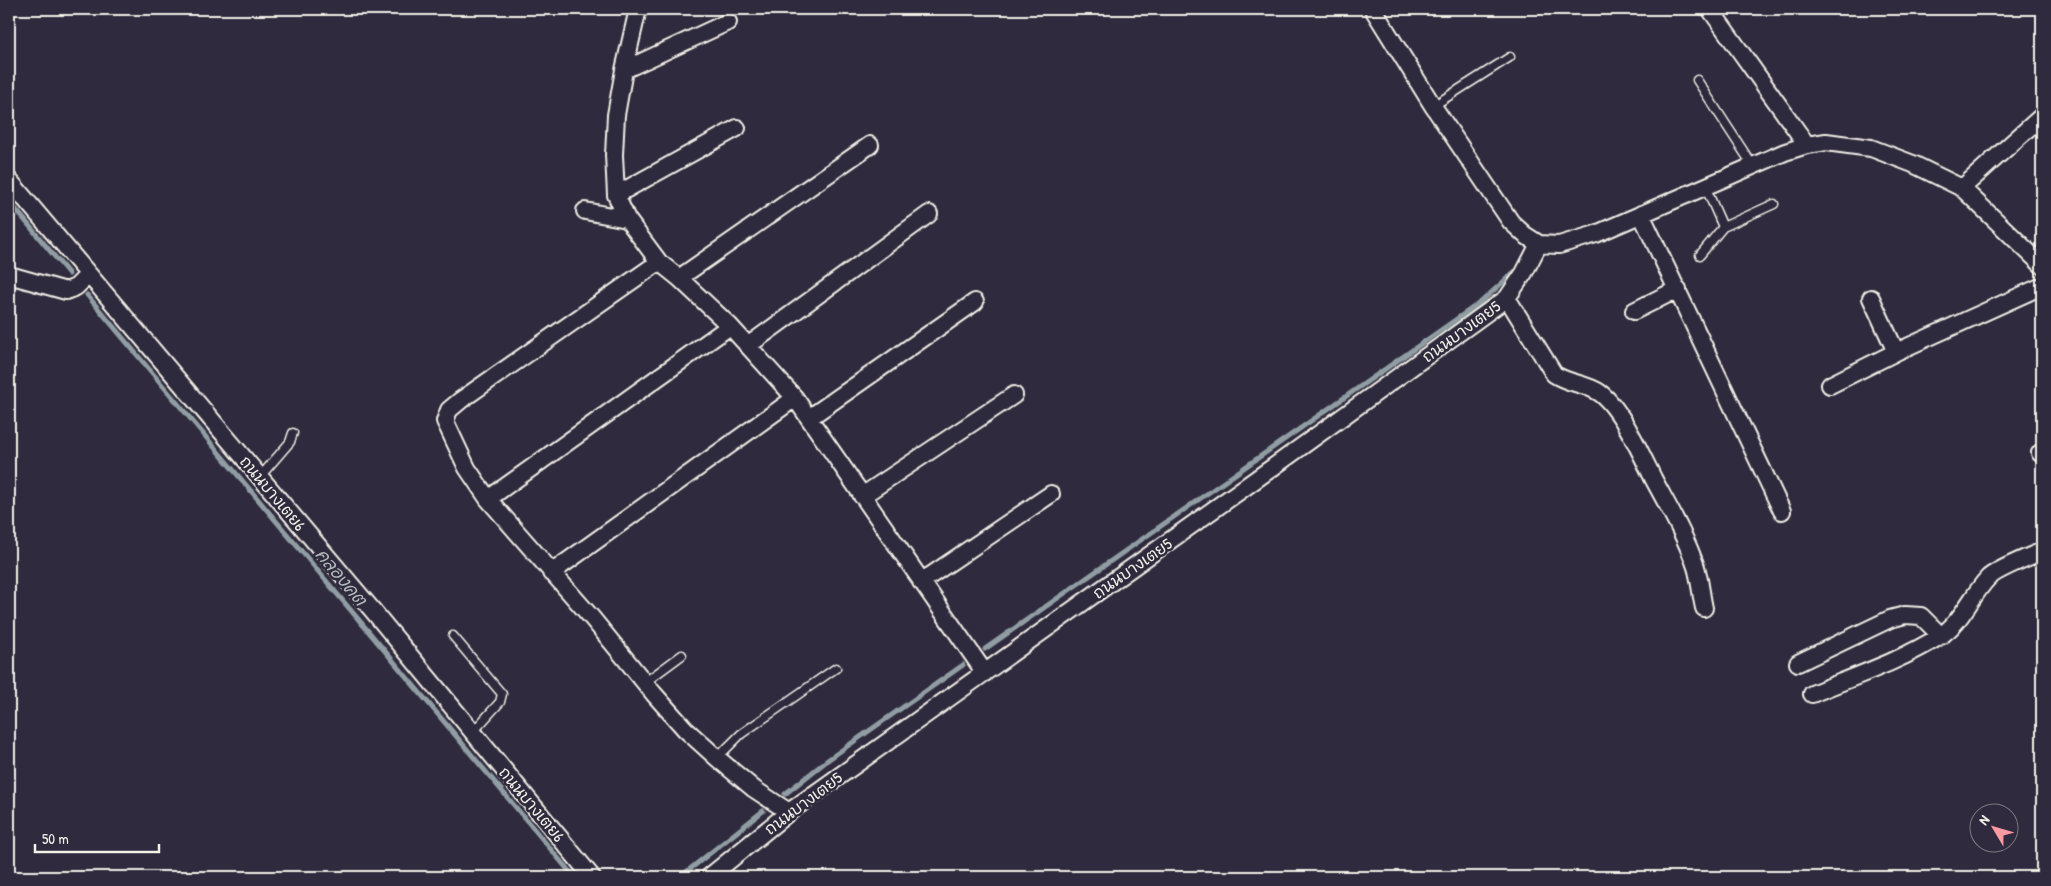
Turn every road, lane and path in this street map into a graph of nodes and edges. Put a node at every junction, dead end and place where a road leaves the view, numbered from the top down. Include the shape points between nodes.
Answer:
1 (638, 9) edge
2 (1710, 9) edge
3 (1379, 11) edge
4 (728, 22) dead end
5 (1510, 57) dead end
6 (624, 70) junction
7 (1697, 80) dead end
8 (1434, 106) junction
9 (2042, 116) edge
10 (737, 128) dead end
11 (870, 144) dead end
12 (1806, 145) junction
13 (1753, 166) junction
14 (9, 180) edge
15 (1705, 186) junction
16 (1962, 188) junction
17 (616, 195) junction
18 (1774, 204) dead end
19 (585, 211) dead end
20 (929, 214) dead end
21 (1641, 214) junction
22 (627, 219) junction
23 (1723, 227) junction
24 (1540, 244) junction
25 (1700, 255) dead end
26 (659, 262) junction
27 (2042, 265) edge
28 (9, 275) edge
29 (88, 275) junction
30 (679, 278) junction
31 (2042, 286) edge
32 (1678, 289) junction
33 (1507, 298) junction
34 (1871, 298) dead end
35 (975, 302) dead end
36 (1634, 311) dead end
37 (730, 326) junction
38 (749, 346) junction
39 (1896, 352) junction
40 (1830, 385) dead end
41 (1014, 395) dead end
42 (795, 398) junction
43 (809, 418) junction
44 (293, 433) dead end
45 (259, 478) junction
46 (1051, 494) dead end
47 (862, 496) junction
48 (488, 499) junction
49 (1782, 511) dead end
50 (2042, 551) edge
51 (551, 572) junction
52 (921, 582) junction
53 (1704, 608) dead end
54 (452, 636) dead end
55 (1941, 636) junction
56 (682, 655) dead end
57 (1798, 663) dead end
58 (836, 668) dead end
59 (985, 673) junction
60 (644, 683) junction
61 (1812, 694) dead end
62 (472, 733) junction
63 (717, 758) junction
64 (789, 812) junction
65 (592, 877) edge
66 (709, 877) edge

1 - 6 street
2 - 12 street
3 - 8 street
4 - 6 street
5 - 8 lane
6 - 17 street via 616,114
7 - 13 lane
8 - 24 street via 1511,222
9 - 16 street
10 - 17 street
11 - 30 street
12 - 13 street
12 - 16 street via 1826,142 1871,148
13 - 15 street
14 - 29 street, ถนนบางเตย6
15 - 21 street
15 - 23 lane
16 - 27 street
17 - 22 street
18 - 23 lane
19 - 22 street
20 - 38 street
21 - 24 street via 1596,234 1559,245
21 - 32 street
22 - 26 street
23 - 25 lane
24 - 33 street, ถนนบางเตย5
26 - 30 street
26 - 48 street via 449,410 445,421 467,468
28 - 29 street via 66,291 76,287
29 - 45 street, ถนนบางเตย6
30 - 37 street
31 - 39 street
32 - 36 street
32 - 49 street
33 - 53 street via 1554,374 1600,393 1617,413 1676,522 1696,568
33 - 59 street, ถนนบางเตย5
34 - 39 street
35 - 43 street
37 - 38 street
37 - 48 street
38 - 42 street
39 - 40 street
41 - 47 street
42 - 43 street
42 - 51 street
43 - 47 street
44 - 45 lane via 290,442
45 - 62 street, ถนนบางเตย6
46 - 52 street
47 - 52 street
48 - 51 street
50 - 55 street via 1990,576 1956,622
51 - 60 street
52 - 59 street
54 - 62 lane via 502,694 500,702
55 - 57 street via 1921,616 1905,615
55 - 61 street via 1905,655
56 - 60 lane
58 - 63 lane via 749,729
59 - 64 street, ถนนบางเตย5
60 - 63 street via 685,729
62 - 65 street, ถนนบางเตย6
63 - 64 street via 754,790
64 - 66 street, ถนนบางเตย5

